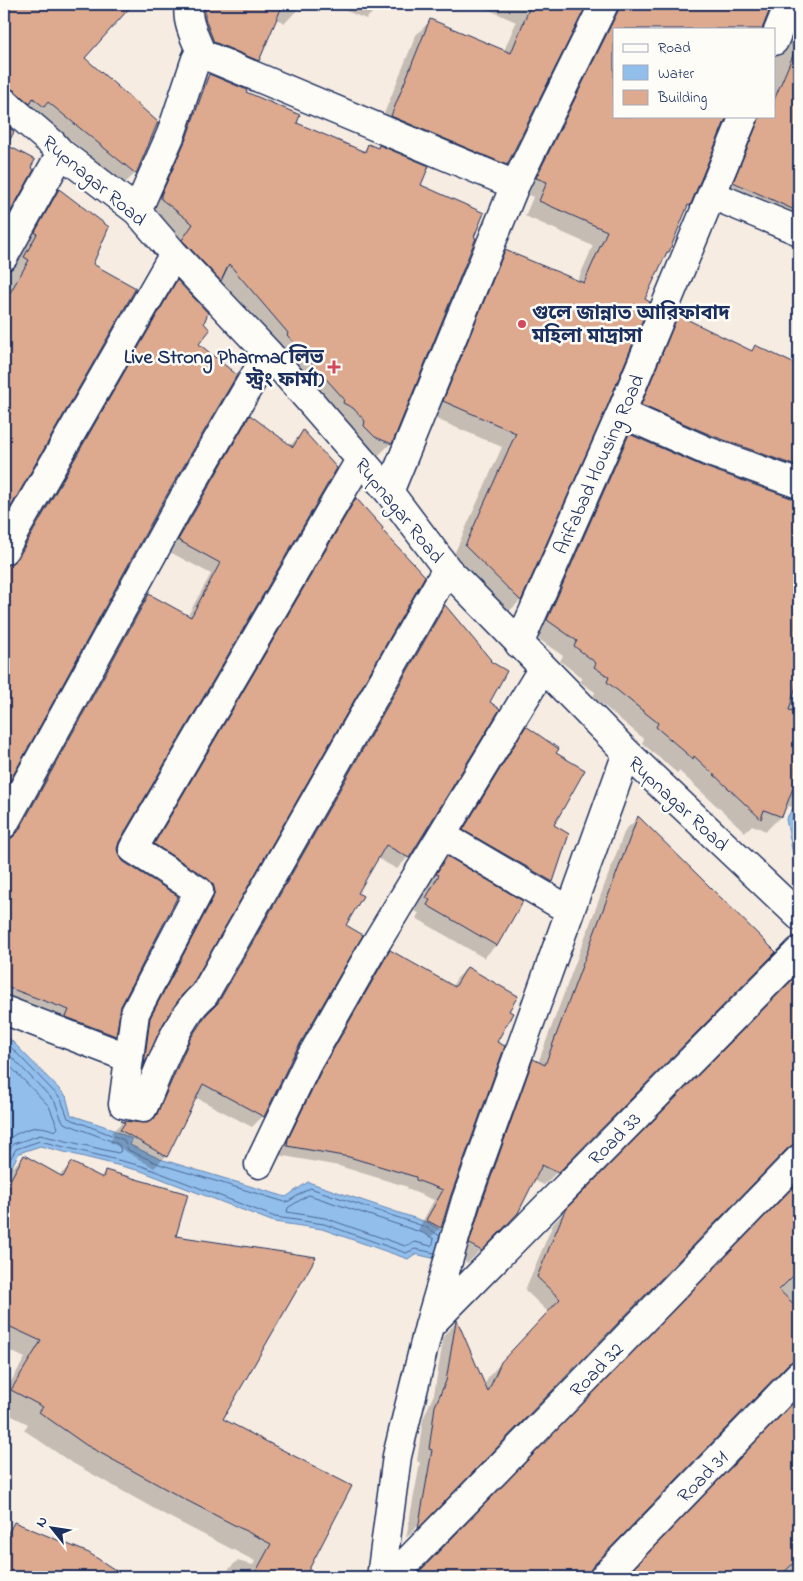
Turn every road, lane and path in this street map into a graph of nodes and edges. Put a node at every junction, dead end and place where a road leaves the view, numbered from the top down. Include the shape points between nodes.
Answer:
1 (190, 4) edge
2 (604, 4) edge
3 (789, 4) edge
4 (776, 36) edge
5 (202, 54) junction
6 (4, 102) edge
7 (743, 118) edge
8 (61, 154) junction
9 (516, 185) junction
10 (712, 195) junction
11 (137, 211) junction
12 (799, 231) edge
13 (174, 254) junction
14 (4, 256) edge
15 (268, 354) junction
16 (621, 413) junction
17 (360, 460) junction
18 (799, 484) edge
19 (389, 492) junction
20 (4, 550) edge
21 (447, 569) junction
22 (519, 644) junction
23 (543, 668) junction
24 (627, 753) junction
25 (4, 824) edge
26 (442, 836) junction
27 (569, 910) junction
28 (799, 916) edge
29 (799, 951) edge
30 (4, 1010) edge
31 (129, 1058) junction
32 (799, 1158) edge
33 (259, 1164) dead end
34 (430, 1326) junction
35 (799, 1375) edge
36 (381, 1577) edge
37 (392, 1577) edge
38 (604, 1577) edge

1 - 5 street via 192,32
2 - 9 street
3 - 4 street
5 - 9 street
5 - 11 street via 196,59 171,134
6 - 8 street, Rupnagar Road
7 - 10 street, Arifabad Housing Road
8 - 11 street, Rupnagar Road
8 - 14 street
9 - 19 street
10 - 12 street
10 - 16 street, Arifabad Housing Road
11 - 13 street, Rupnagar Road
13 - 15 street, Rupnagar Road
13 - 20 street
15 - 17 street, Rupnagar Road
15 - 25 street via 175,513
16 - 18 street via 707,451
16 - 22 street, Arifabad Housing Road
17 - 19 street, Rupnagar Road
17 - 31 street via 133,849 198,891 135,1013
19 - 21 street, Rupnagar Road
21 - 22 street, Rupnagar Road
21 - 31 street via 204,995 180,1024 143,1108 123,1104
22 - 23 street, Rupnagar Road
23 - 24 street, Rupnagar Road
23 - 26 street
24 - 27 street
24 - 28 street, Rupnagar Road
26 - 27 street
26 - 33 street via 307,1064
27 - 34 street via 466,1200
29 - 34 street, Road 33
30 - 31 street
32 - 37 street, Road 32
34 - 36 street via 398,1456
35 - 38 street, Road 31

